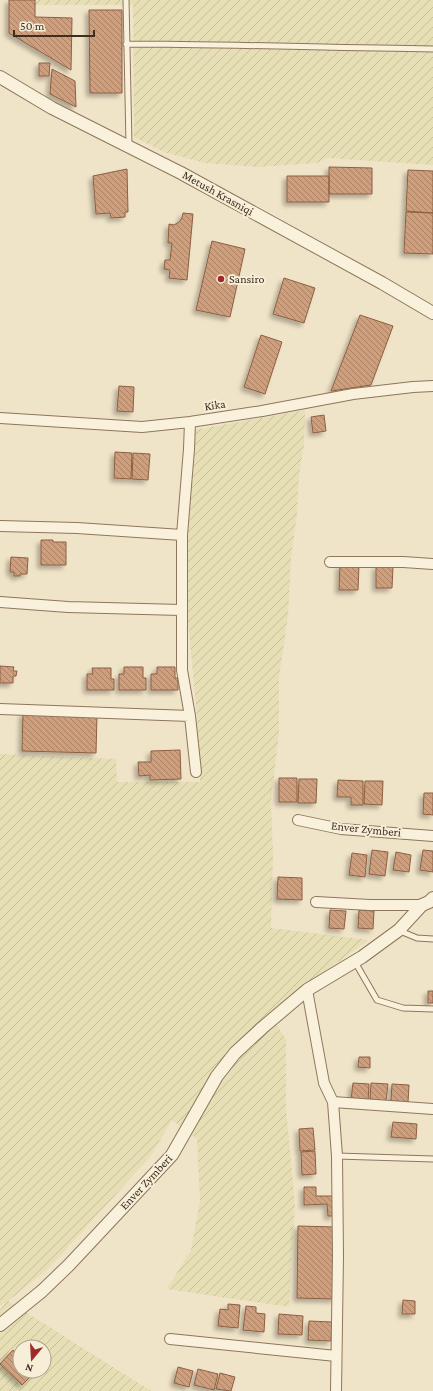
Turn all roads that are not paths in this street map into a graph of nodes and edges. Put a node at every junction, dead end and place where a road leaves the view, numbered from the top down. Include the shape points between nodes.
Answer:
1 (126, 0) edge
2 (126, 44) junction
3 (433, 49) edge
4 (0, 78) edge
5 (129, 147) junction
6 (433, 313) edge
7 (433, 386) edge
8 (0, 418) edge
9 (190, 422) junction
10 (0, 526) edge
11 (182, 535) junction
12 (330, 562) dead end
13 (433, 564) edge
14 (0, 602) edge
15 (181, 610) junction
16 (0, 709) edge
17 (190, 716) junction
18 (196, 772) dead end
19 (298, 820) dead end
20 (433, 836) edge
21 (316, 902) dead end
22 (429, 903) edge
23 (399, 930) junction
24 (433, 939) edge
25 (355, 961) junction
26 (307, 990) junction
27 (433, 1009) edge
28 (333, 1102) junction
29 (433, 1109) edge
30 (337, 1156) junction
31 (433, 1159) edge
32 (0, 1325) edge
33 (170, 1339) dead end
34 (336, 1356) junction
35 (336, 1391) edge

1 - 2 lane
2 - 3 lane
2 - 5 lane
4 - 5 street, Metush Krasniqi
5 - 6 street, Metush Krasniqi via 181,173
7 - 9 street, Kika via 353,394
8 - 9 street, Kika via 142,427
9 - 11 street
10 - 11 street
11 - 15 street
12 - 13 street
14 - 15 street
15 - 17 street via 182,670
16 - 17 street
17 - 18 street
19 - 20 street, Enver Zymberi via 341,828
21 - 22 street, Enver Zymberi via 370,905
22 - 23 street, Enver Zymberi
23 - 24 lane via 418,938
23 - 25 street, Enver Zymberi
25 - 26 street, Enver Zymberi
25 - 27 lane via 377,1000 403,1008
26 - 28 street via 324,1082
26 - 32 street, Enver Zymberi via 235,1053 217,1076 172,1155 69,1265
28 - 29 street
28 - 30 street
30 - 31 lane
30 - 34 street
33 - 34 street
34 - 35 street

